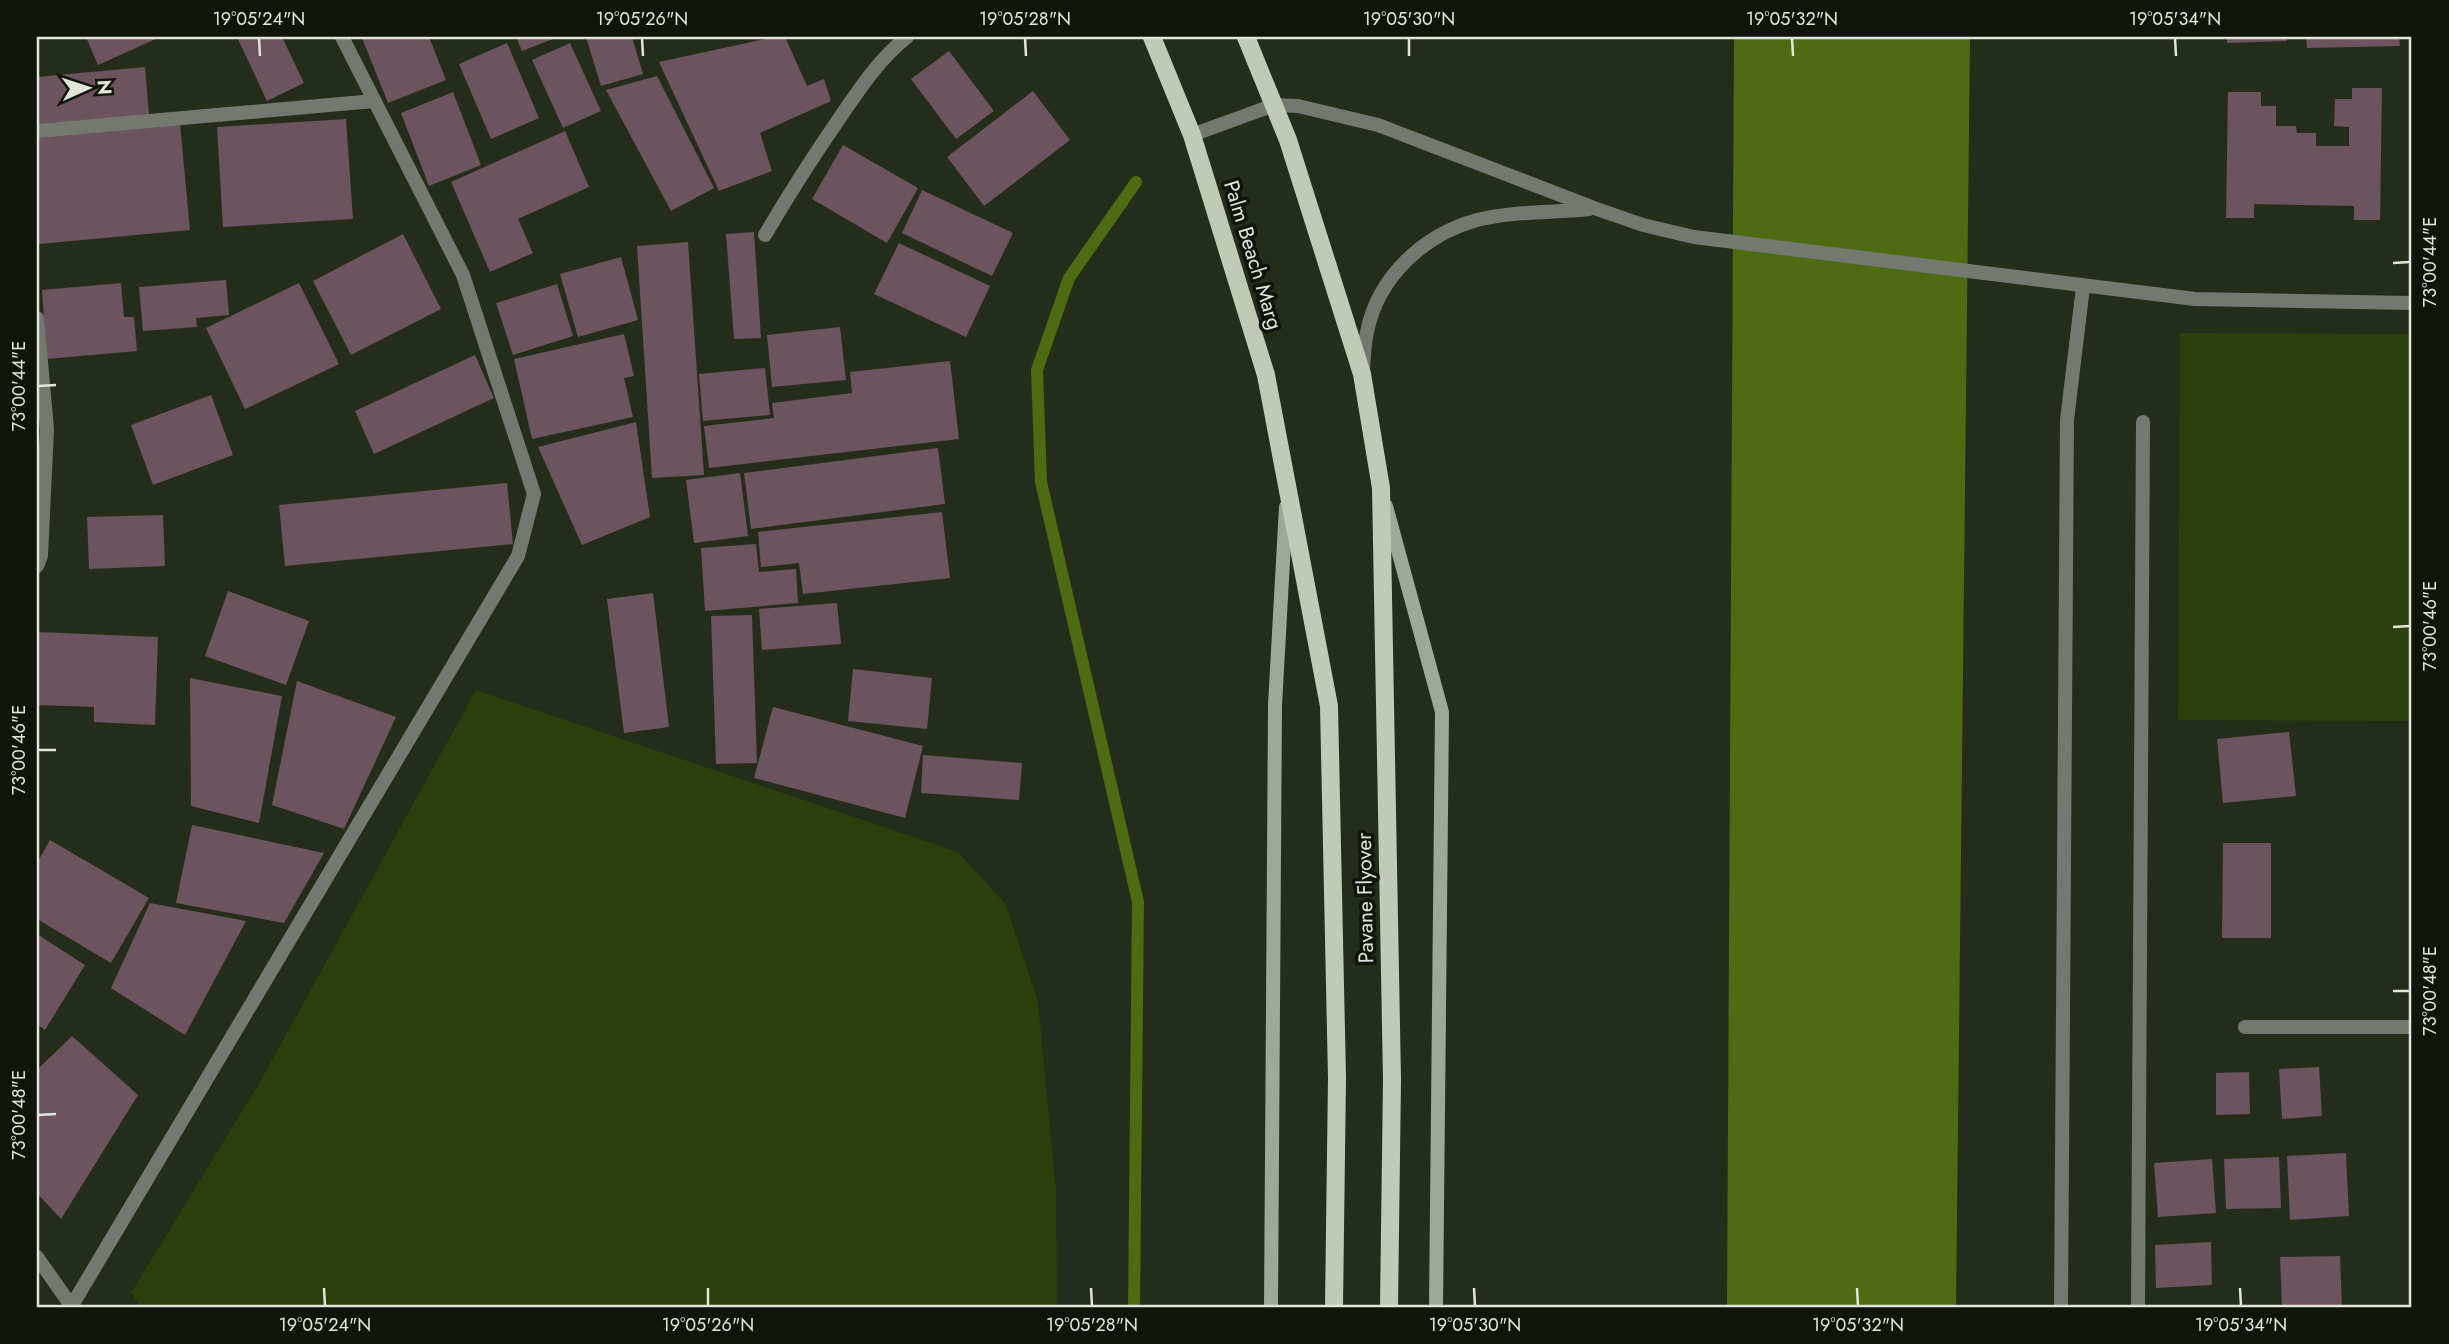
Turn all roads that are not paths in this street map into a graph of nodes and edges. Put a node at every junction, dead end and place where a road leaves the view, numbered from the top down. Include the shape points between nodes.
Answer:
1 (342, 37) edge
2 (907, 37) edge
3 (1152, 37) edge
4 (1245, 37) edge
5 (374, 101) junction
6 (1273, 105) junction
7 (37, 131) edge
8 (1192, 135) junction
9 (1594, 208) junction
10 (765, 235) dead end
11 (2082, 287) junction
12 (2412, 303) edge
13 (37, 318) edge
14 (1362, 374) junction
15 (2143, 422) dead end
16 (1381, 488) junction
17 (1287, 494) junction
18 (37, 566) edge
19 (2245, 1027) dead end
20 (2412, 1027) edge
21 (37, 1257) edge
22 (71, 1307) edge
23 (1271, 1307) edge
24 (1334, 1307) edge
25 (1389, 1307) edge
26 (1436, 1307) edge
27 (2061, 1307) edge
28 (2138, 1307) edge

1 - 5 street
2 - 10 street via 863,84
3 - 8 main road, Palm Beach Marg
4 - 6 main road
5 - 7 street
5 - 22 street via 463,275 534,494 518,556
6 - 8 street
6 - 9 street via 1298,106 1378,125
6 - 14 main road via 1288,139
8 - 17 main road, Palm Beach Marg via 1266,376
9 - 11 street via 1694,237
9 - 14 street via 1478,220 1420,248 1395,270 1378,299 1367,331
11 - 12 street via 2195,299
11 - 27 street via 2067,420
13 - 18 street via 47,429
14 - 16 main road
15 - 28 street
16 - 25 main road, Pavane Flyover via 1392,1080
16 - 26 main road via 1442,712
17 - 23 main road via 1275,705
17 - 24 main road, Pavane Flyover via 1329,706 1337,1078
19 - 20 street
21 - 22 street

